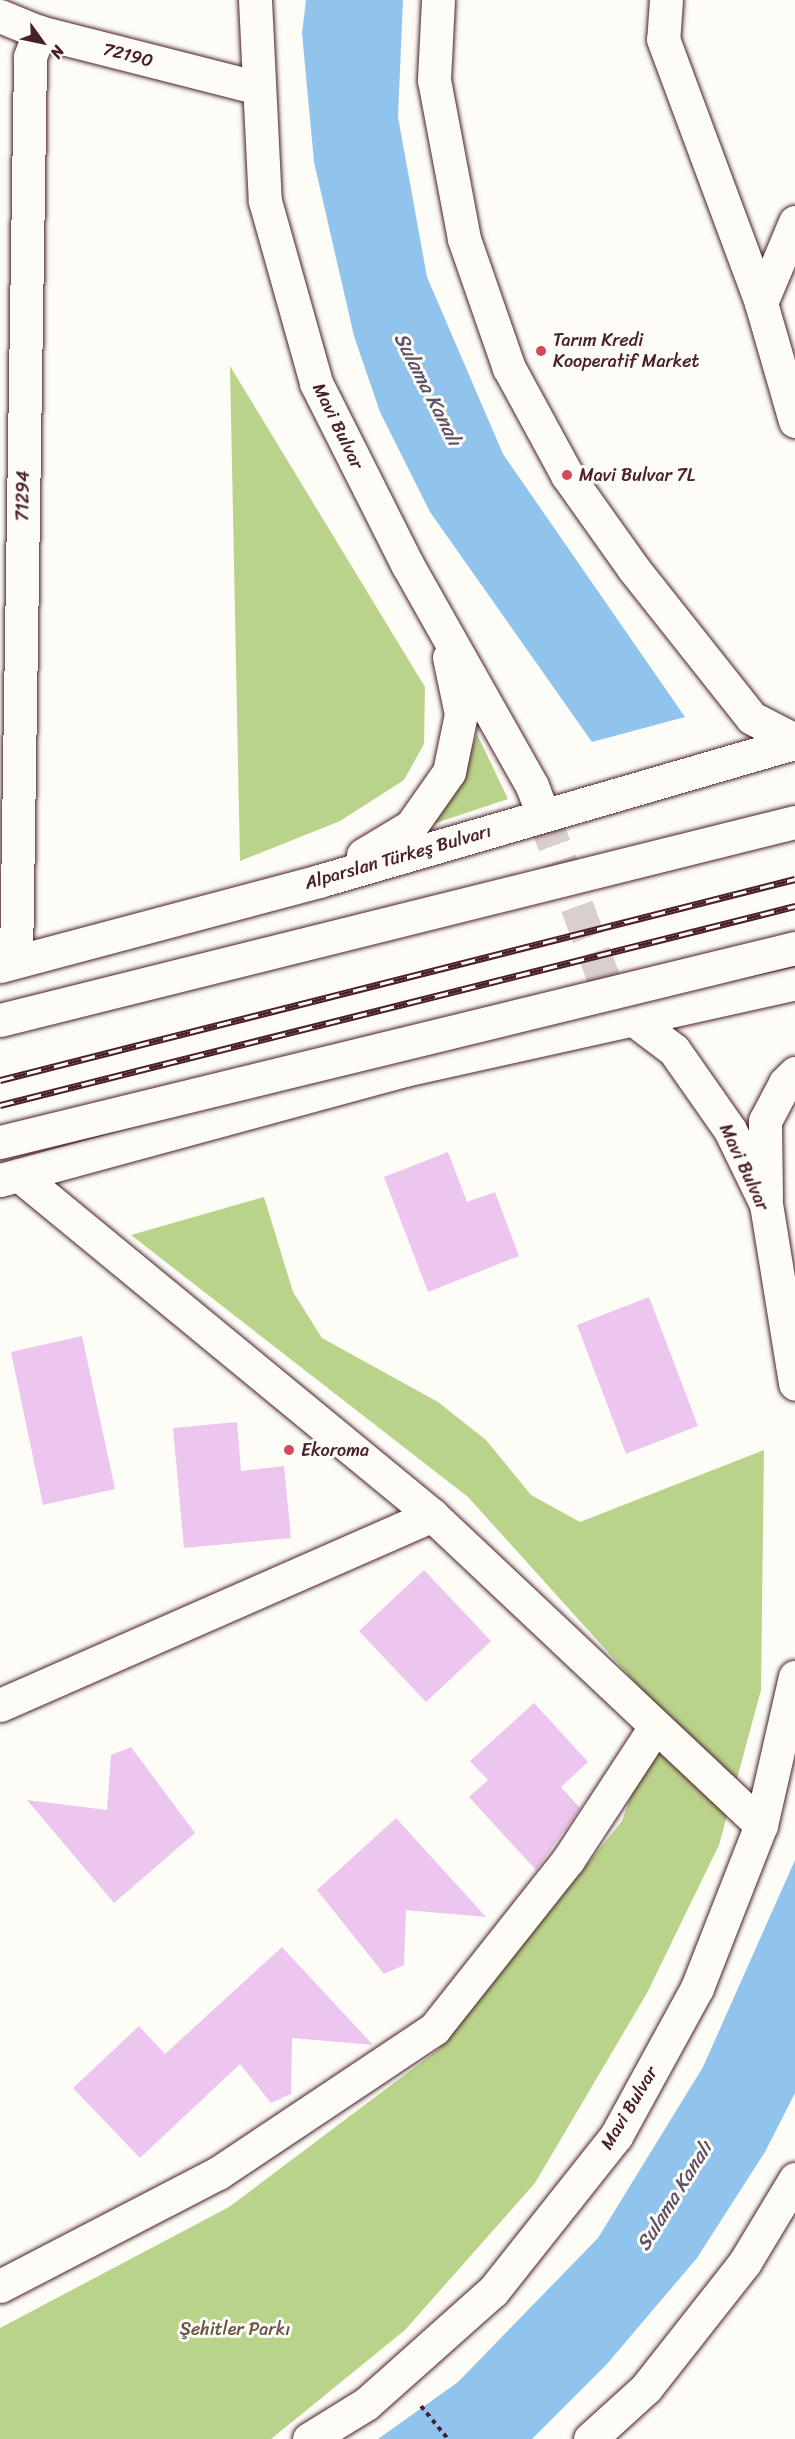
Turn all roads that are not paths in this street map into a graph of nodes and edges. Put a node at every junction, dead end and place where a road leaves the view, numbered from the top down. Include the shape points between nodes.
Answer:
1 (255, 0) edge
2 (438, 0) edge
3 (666, 0) edge
4 (0, 16) edge
5 (39, 32) junction
6 (258, 88) junction
7 (795, 222) edge
8 (761, 303) junction
9 (795, 421) edge
10 (444, 629) junction
11 (795, 742) edge
12 (543, 814) junction
13 (795, 822) edge
14 (326, 879) junction
15 (795, 948) edge
16 (8, 964) edge
17 (795, 982) edge
18 (633, 1019) junction
19 (0, 1020) edge
20 (795, 1073) edge
21 (0, 1142) edge
22 (10, 1178) edge
23 (766, 1204) junction
24 (795, 1384) edge
25 (432, 1515) junction
26 (795, 1677) edge
27 (0, 1705) edge
28 (655, 1727) junction
29 (761, 1825) junction
30 (795, 2179) edge
31 (0, 2286) edge
32 (309, 2439) edge
33 (590, 2439) edge

1 - 6 main road, Mavi Bulvar
2 - 11 main road via 434,80 464,239 509,368 567,474 633,568 752,718
3 - 8 main road via 663,39
4 - 5 main road, 72190
5 - 6 main road, 72190
5 - 16 main road, 71294 via 29,69
6 - 10 main road, Mavi Bulvar via 265,201 316,383
7 - 8 main road
8 - 9 main road
10 - 12 main road, Mavi Bulvar via 532,786
10 - 14 main road via 461,714 449,772 411,826
11 - 12 main road, Alparslan Türkeş Bulvarı
12 - 14 main road, Alparslan Türkeş Bulvarı
13 - 19 main road, bridge
14 - 16 main road, Alparslan Türkeş Bulvarı
15 - 21 main road, bridge
17 - 18 main road
18 - 22 main road via 404,1070
18 - 23 main road, Mavi Bulvar via 674,1050 730,1130
20 - 23 main road via 785,1083 765,1121
22 - 25 main road
23 - 24 main road, Mavi Bulvar
25 - 27 main road
25 - 28 main road
26 - 29 main road, Mavi Bulvar
28 - 29 main road
28 - 31 main road via 568,1860 434,2029 218,2173
29 - 32 main road, Mavi Bulvar via 697,1988 616,2136 493,2291 366,2404
30 - 33 main road via 731,2280 646,2388

